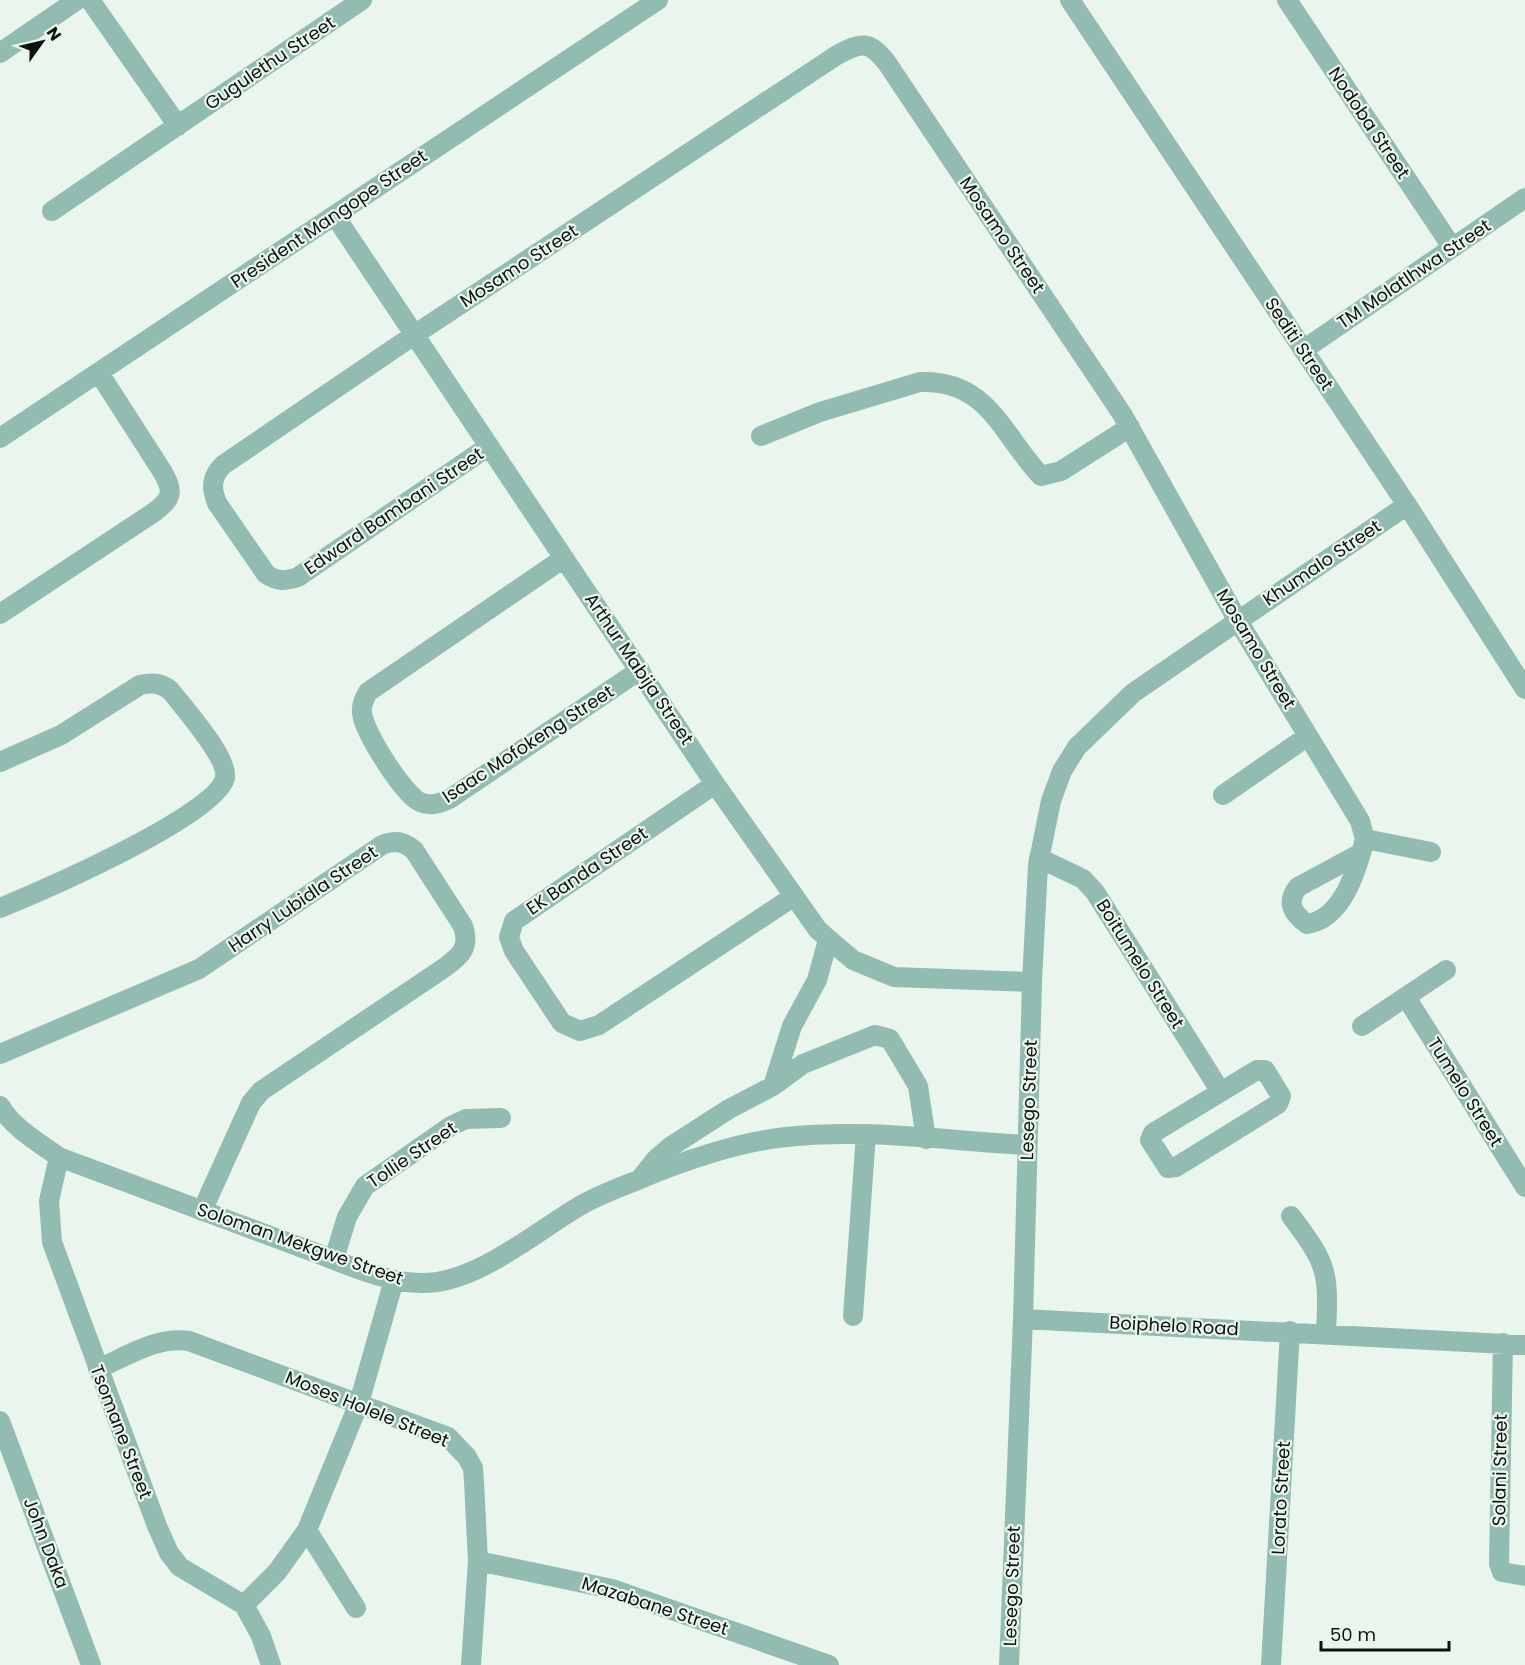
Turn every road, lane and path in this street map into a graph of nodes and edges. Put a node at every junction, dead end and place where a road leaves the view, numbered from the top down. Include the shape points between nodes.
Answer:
1 (77, 0) edge
2 (90, 0) edge
3 (362, 0) edge
4 (658, 0) edge
5 (1070, 0) edge
6 (1287, 0) edge
7 (0, 52) edge
8 (178, 126) junction
9 (1525, 198) edge
10 (52, 212) dead end
11 (335, 216) junction
12 (1452, 247) junction
13 (414, 334) junction
14 (1303, 350) junction
15 (99, 373) junction
16 (1130, 427) junction
17 (761, 436) dead end
18 (0, 438) edge
19 (489, 446) junction
20 (1407, 505) junction
21 (564, 558) junction
22 (0, 614) edge
23 (1238, 621) junction
24 (640, 670) junction
25 (1525, 689) edge
26 (1308, 736) junction
27 (0, 762) edge
28 (716, 784) junction
29 (1223, 795) dead end
30 (1431, 852) dead end
31 (1040, 858) junction
32 (793, 897) junction
33 (0, 908) edge
34 (828, 939) junction
35 (1446, 970) dead end
36 (1032, 982) junction
37 (1406, 997) junction
38 (1362, 1026) dead end
39 (0, 1054) edge
40 (773, 1086) junction
41 (1221, 1092) junction
42 (0, 1106) edge
43 (501, 1118) dead end
44 (866, 1134) junction
45 (926, 1139) junction
46 (1027, 1145) junction
47 (59, 1157) junction
48 (640, 1179) junction
49 (1525, 1187) edge
50 (202, 1211) junction
51 (1292, 1216) dead end
52 (334, 1259) junction
53 (394, 1280) junction
54 (853, 1316) dead end
55 (1023, 1319) junction
56 (1290, 1331) junction
57 (1326, 1333) junction
58 (1503, 1343) junction
59 (1525, 1344) edge
60 (98, 1369) junction
61 (359, 1402) junction
62 (0, 1421) edge
63 (307, 1530) junction
64 (478, 1561) junction
65 (1525, 1576) edge
66 (244, 1605) junction
67 (356, 1608) dead end
68 (91, 1665) edge
69 (271, 1665) edge
70 (471, 1665) edge
71 (829, 1665) edge
72 (1009, 1665) edge
73 (1271, 1665) edge

1 - 7 street
2 - 8 street
3 - 8 street, Gugulethu Street
4 - 11 street, President Mangope Street
5 - 14 street, Sediti Street
6 - 12 street, Nodoba Street
8 - 10 street, Gugulethu Street
9 - 12 street, TM Molatlhwa Street
11 - 13 street, Arthur Mabija Street
11 - 15 street, President Mangope Street
12 - 14 street, TM Molatlhwa Street
13 - 16 street, Mosamo Street via 837,55 865,45 874,47 887,63
13 - 19 street, Arthur Mabija Street
13 - 19 street, Edward Bambani Street via 223,465 213,479 212,492 217,503 266,574 283,581 298,577
14 - 20 street, Sediti Street
15 - 18 street, President Mangope Street
15 - 22 street via 170,484 170,495 153,513
16 - 17 street via 1061,471 1041,476 990,408 963,390 936,381 920,382 820,412
16 - 23 street, Mosamo Street
19 - 21 street, Arthur Mabija Street
20 - 23 street, Khumalo Street
20 - 25 street, Sediti Street
21 - 24 street, Arthur Mabija Street
21 - 24 street, Isaac Mofokeng Street via 368,692 362,700 366,727 410,796 431,805 451,798
23 - 26 street, Mosamo Street
23 - 31 street, Lesego Street via 1133,693 1077,747 1062,771 1051,801
24 - 28 street, Arthur Mabija Street
26 - 29 street
26 - 30 street, Mosamo Street via 1360,821 1363,846
27 - 33 street via 61,735 140,685 150,683 170,690 225,768 225,779 219,789 186,815 99,864
28 - 32 street, Arthur Mabija Street
28 - 32 street, EK Banda Street via 514,921 509,937 514,951 562,1023 580,1031 599,1025
31 - 36 street, Lesego Street
31 - 41 street, Boitumelo Street via 1083,879 1095,892
32 - 34 street, Arthur Mabija Street
34 - 36 street, Arthur Mabija Street via 853,960 894,977
34 - 40 street via 817,980 792,1026
35 - 37 street
36 - 46 street, Lesego Street
37 - 38 street
37 - 49 street, Tumelo Street
39 - 50 street, Harry Lubidla Street via 199,969 382,845 393,841 405,843 414,850 463,926 465,950 261,1091 251,1103
40 - 45 street via 803,1064 875,1035 884,1036 890,1039 918,1086
40 - 48 street via 670,1147
41 - 41 street via 1261,1069 1281,1096 1278,1104 1176,1167 1168,1168 1150,1136
42 - 47 street, Soloman Mekgwe Street via 22,1131
43 - 52 street, Tollie Street via 466,1119 451,1126 364,1186 347,1217
44 - 45 street, Soloman Mekgwe Street
44 - 48 street, Soloman Mekgwe Street via 794,1136 746,1144
44 - 54 street
45 - 46 street, Soloman Mekgwe Street
46 - 55 street, Lesego Street
47 - 50 street, Soloman Mekgwe Street
47 - 60 street, Tsomane Street via 49,1201 52,1242
48 - 53 street, Soloman Mekgwe Street via 580,1206 514,1249 453,1278 423,1283
50 - 52 street, Soloman Mekgwe Street
51 - 57 street via 1326,1269
52 - 53 street, Soloman Mekgwe Street
53 - 61 street
55 - 56 street, Boiphelo Road
55 - 72 street, Lesego Street
56 - 57 street, Boiphelo Road
56 - 73 street, Lorato Street
57 - 58 street, Boiphelo Road
58 - 59 street, Boiphelo Road
58 - 65 street, Solani Street via 1499,1564 1507,1575
60 - 61 street, Moses Holele Street via 153,1344 189,1341
60 - 66 street, Tsomane Street via 169,1553 193,1576
61 - 63 street
61 - 64 street, Moses Holele Street via 448,1437 467,1457 473,1468
62 - 68 street, John Daka
63 - 66 street via 277,1572
63 - 67 street
64 - 70 street, Moses Holele Street
64 - 71 street, Mazabane Street via 612,1589
66 - 69 street

